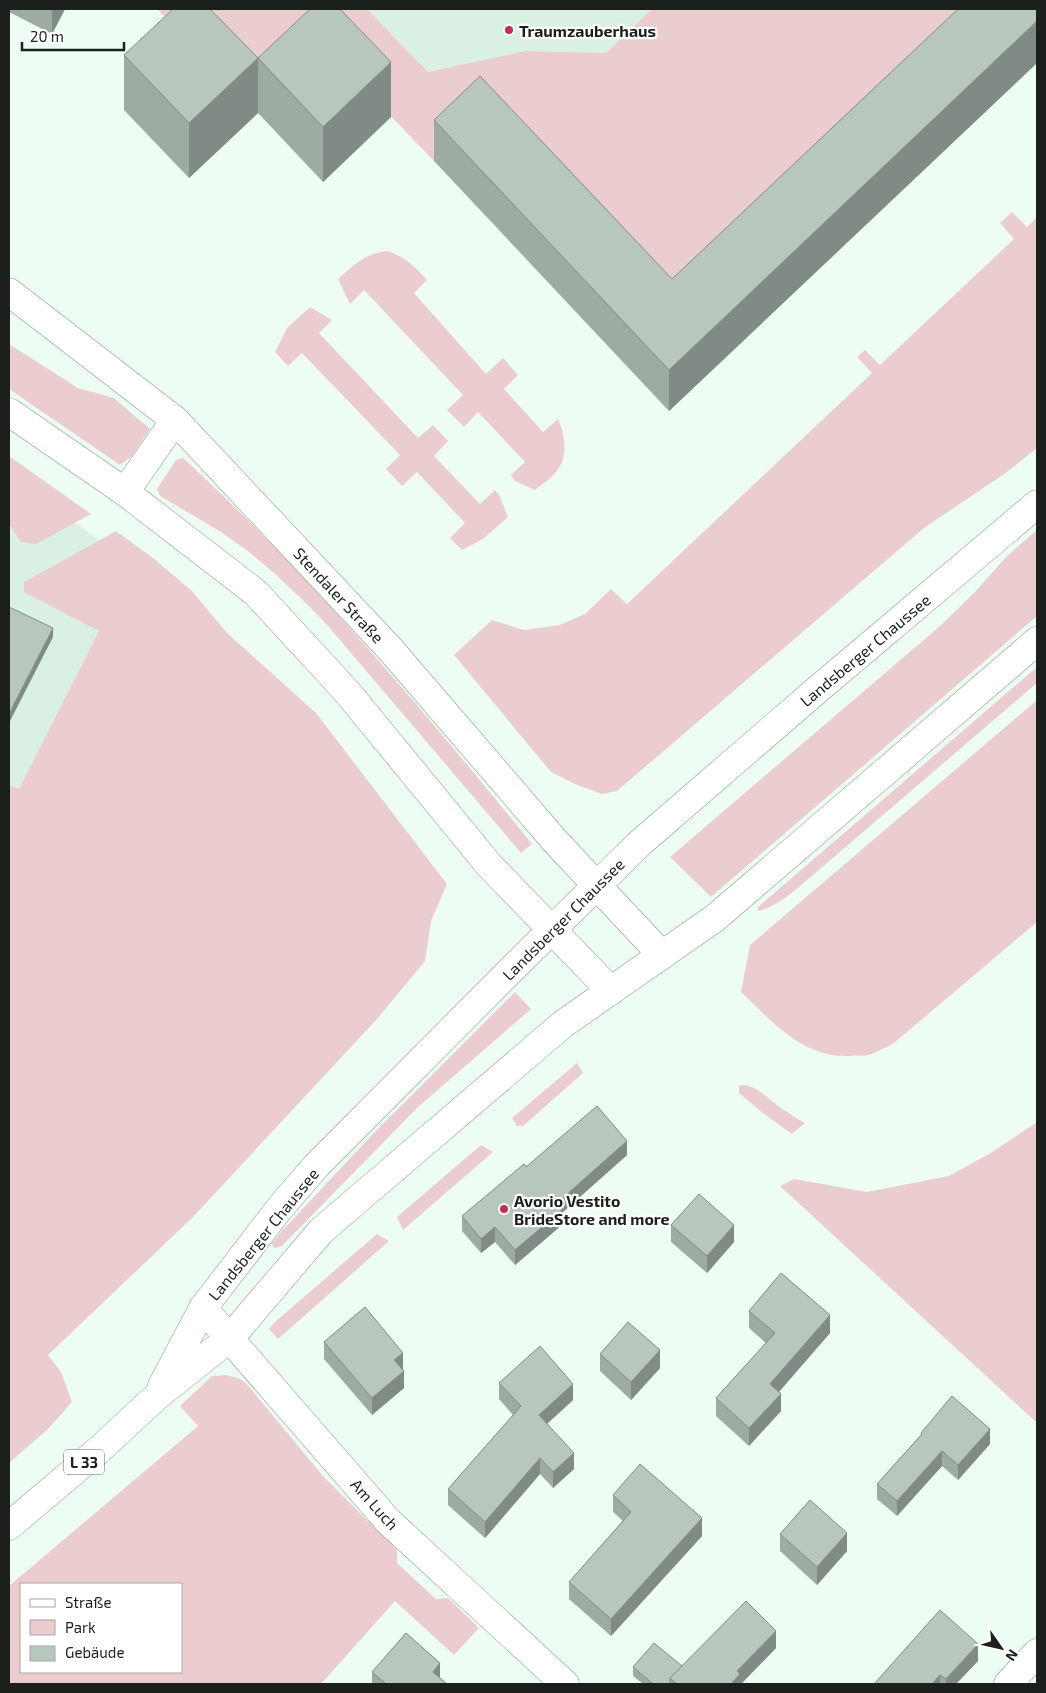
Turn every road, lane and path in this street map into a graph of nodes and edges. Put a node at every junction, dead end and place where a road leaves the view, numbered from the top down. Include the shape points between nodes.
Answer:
1 (9, 292) edge
2 (9, 412) edge
3 (175, 420) junction
4 (125, 492) junction
5 (1037, 504) edge
6 (1037, 641) edge
7 (597, 885) junction
8 (552, 929) junction
9 (662, 955) junction
10 (611, 991) junction
11 (203, 1308) junction
12 (230, 1338) junction
13 (157, 1396) junction
14 (9, 1526) edge
15 (1037, 1652) edge
16 (565, 1684) edge
17 (1008, 1684) edge

1 - 3 main road, Stendaler Straße
2 - 4 main road
3 - 4 main road
3 - 7 main road, Stendaler Straße via 391,650 555,841
4 - 8 main road via 256,593 348,692 490,865
5 - 7 main road, Landsberger Chaussee via 656,829
6 - 9 main road, Landsberger Chaussee via 715,918
7 - 8 main road, Landsberger Chaussee
7 - 9 main road, Stendaler Straße
8 - 10 main road
8 - 11 main road, Landsberger Chaussee via 316,1166 254,1239
9 - 10 main road, Landsberger Chaussee
10 - 12 main road, Landsberger Chaussee via 563,1024 321,1231
11 - 12 main road, Am Luch
11 - 13 main road, Landsberger Chaussee
12 - 13 main road, Landsberger Chaussee
12 - 16 main road, Am Luch via 388,1521
13 - 14 main road, Landsberger Chaussee / L 33
15 - 17 main road

